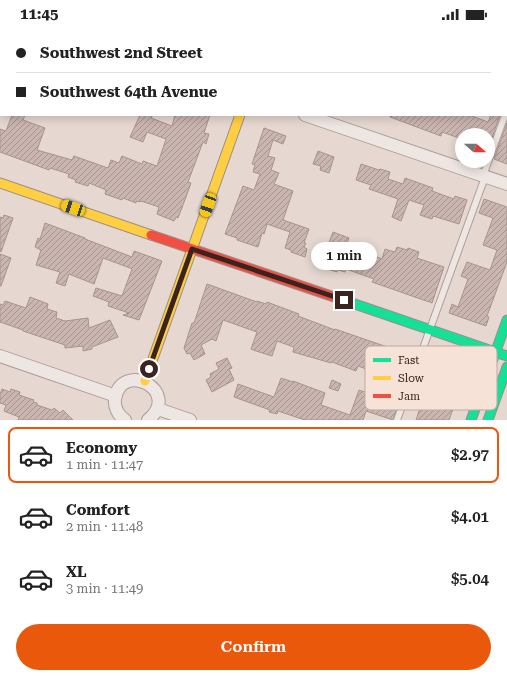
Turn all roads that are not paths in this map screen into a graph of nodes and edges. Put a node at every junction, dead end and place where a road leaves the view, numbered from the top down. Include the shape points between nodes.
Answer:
1 (240, 116) edge
2 (308, 116) edge
3 (505, 116) edge
4 (484, 176) junction
5 (0, 183) edge
6 (507, 184) edge
7 (192, 249) junction
8 (507, 320) edge
9 (429, 330) junction
10 (423, 346) edge
11 (475, 346) edge
12 (497, 348) edge
13 (497, 354) edge
14 (0, 356) edge
15 (507, 356) edge
16 (507, 367) edge
17 (145, 381) junction
18 (502, 390) edge
19 (116, 396) junction
20 (497, 401) edge
21 (158, 409) junction
22 (401, 410) edge
23 (475, 410) edge
24 (493, 410) edge
25 (125, 420) edge
26 (148, 420) edge
27 (190, 420) edge
28 (397, 420) edge
29 (471, 420) edge
30 (488, 420) edge

1 - 7 street
2 - 4 street
3 - 4 lane
4 - 6 street
4 - 9 lane
5 - 7 street
7 - 9 street
7 - 17 street
8 - 12 street
9 - 10 lane
9 - 11 street
13 - 15 street
14 - 19 street
16 - 18 street
17 - 19 street via 127,382 118,390
17 - 21 street via 155,389 159,402
18 - 20 street
19 - 25 street via 116,408
21 - 26 street
21 - 27 street
22 - 28 lane
23 - 29 street
24 - 30 street

